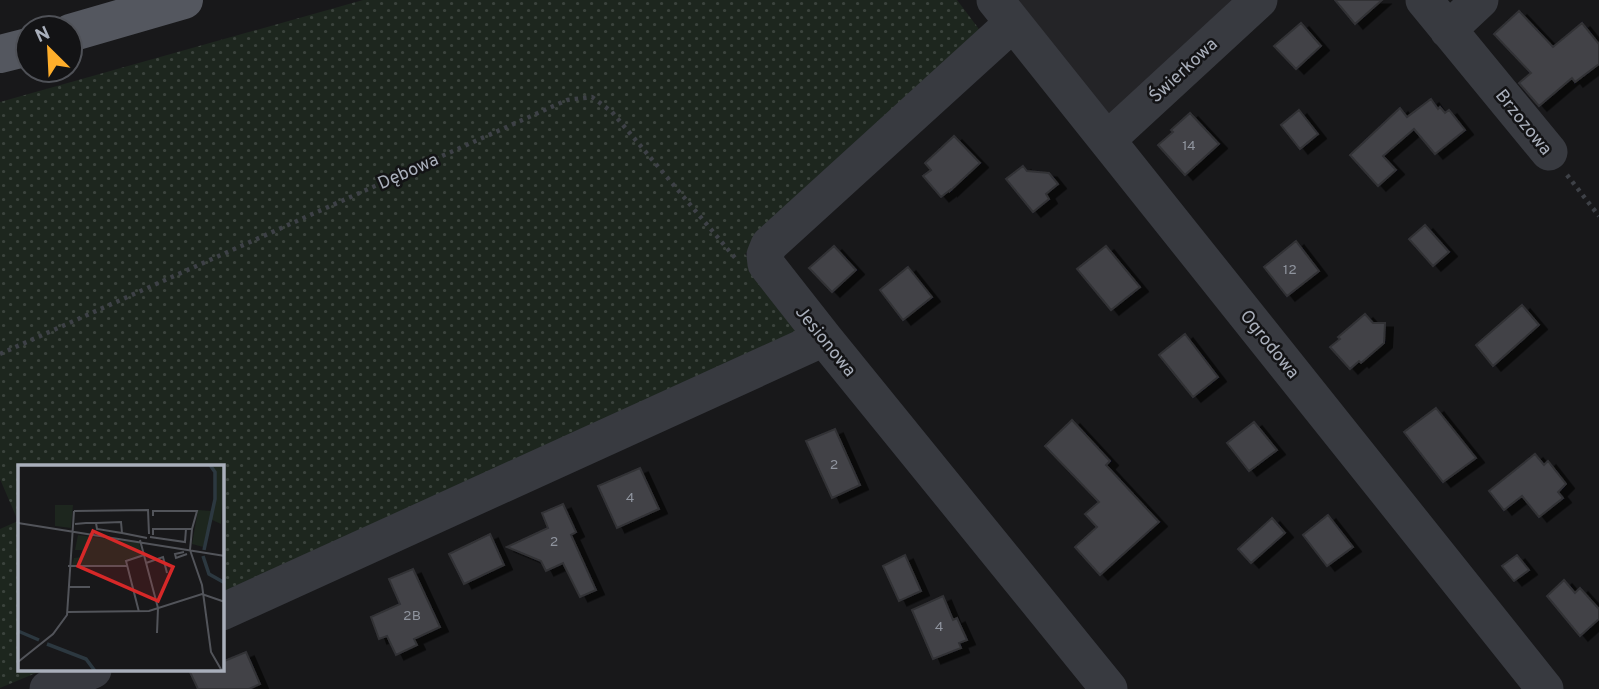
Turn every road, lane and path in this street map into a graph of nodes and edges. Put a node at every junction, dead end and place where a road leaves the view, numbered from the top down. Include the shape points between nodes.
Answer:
1 (184, 0) edge
2 (1259, 0) edge
3 (1424, 0) edge
4 (1480, 0) edge
5 (1004, 11) edge
6 (84, 29) edge
7 (1448, 30) junction
8 (1107, 140) junction
9 (1549, 152) joint
10 (1599, 216) edge
11 (766, 264) junction
12 (824, 338) junction
13 (0, 354) edge
14 (224, 611) edge
15 (88, 672) edge
16 (48, 689) edge
17 (1109, 689) edge
18 (1545, 689) edge

1 - 6 main road
2 - 8 street, Świerkowa
3 - 7 street
4 - 7 street
5 - 8 street, Ogrodowa
5 - 11 street via 769,245
7 - 9 street, Brzozowa
8 - 18 street, Ogrodowa
9 - 10 path, Brzozowa
11 - 12 street, Jesionowa
11 - 13 path, Dębowa via 736,260 612,112 592,97 567,100
12 - 14 street
12 - 17 street, Jesionowa
15 - 16 street

